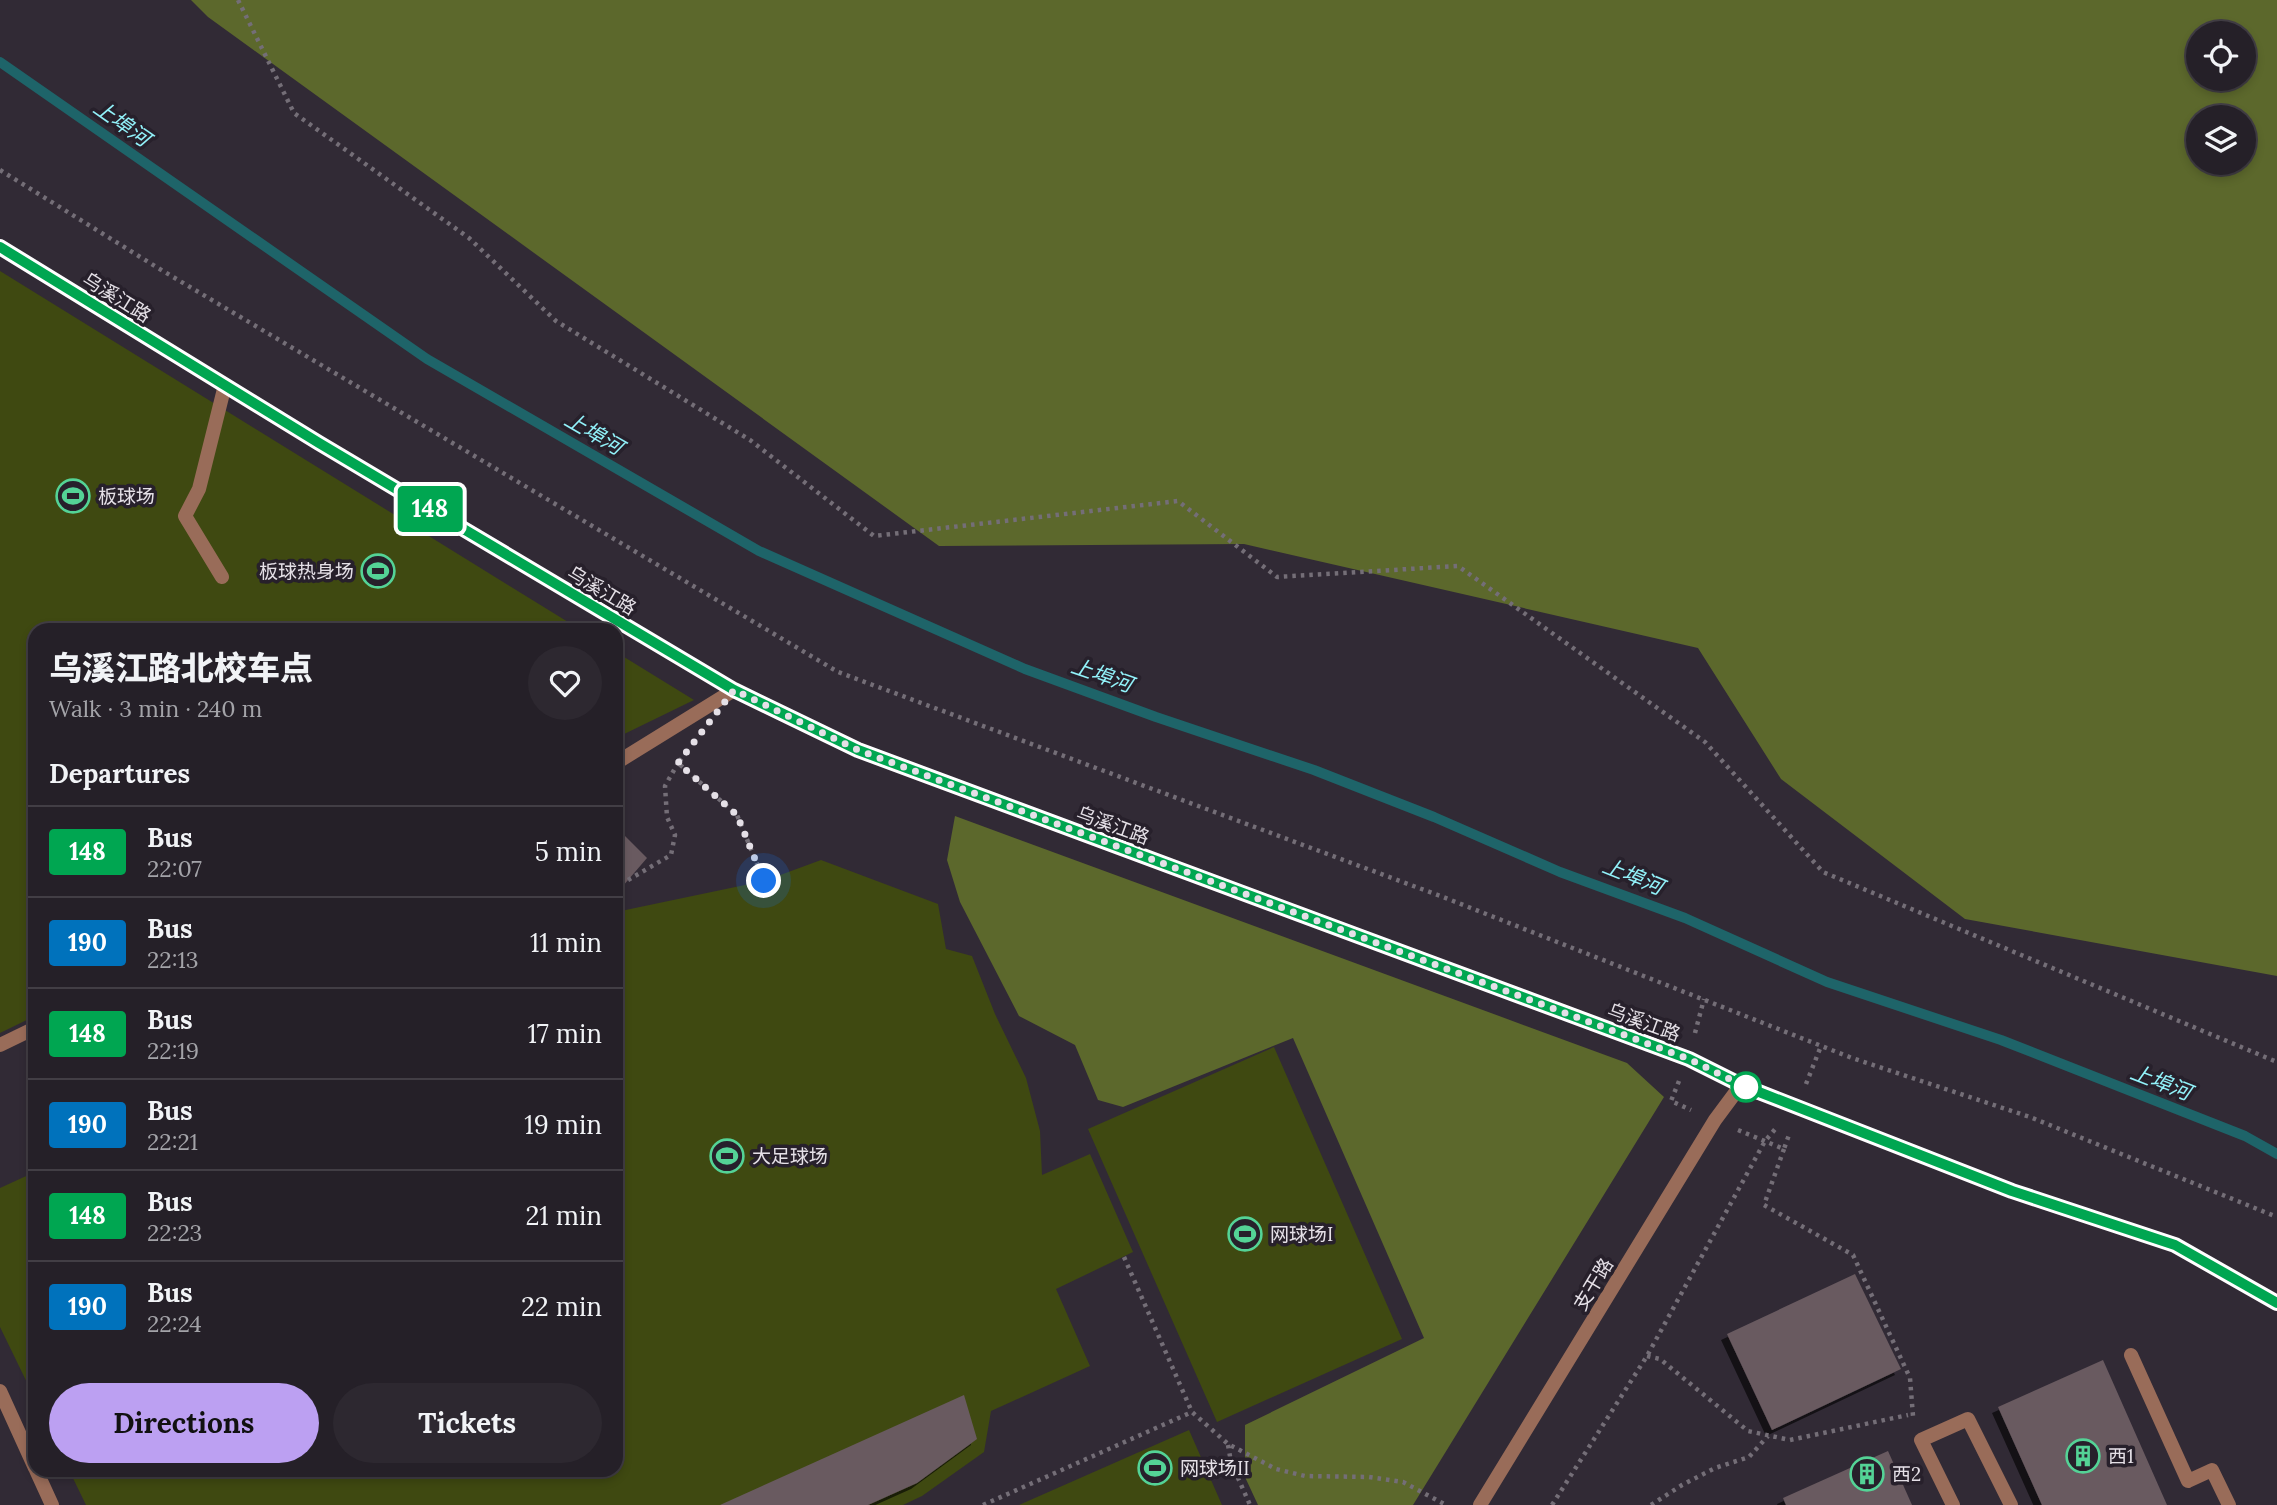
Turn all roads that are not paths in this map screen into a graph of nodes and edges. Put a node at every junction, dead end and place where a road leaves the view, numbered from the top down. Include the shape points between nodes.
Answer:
1 (0, 247) edge
2 (225, 386) junction
3 (222, 577) dead end
4 (622, 623) edge
5 (623, 624) edge
6 (734, 690) junction
7 (623, 759) edge
8 (28, 1031) edge
9 (0, 1045) edge
10 (1741, 1085) junction
11 (2277, 1303) edge
12 (2132, 1355) dead end
13 (0, 1391) edge
14 (28, 1453) edge
15 (39, 1477) edge
16 (52, 1505) edge
17 (1480, 1505) edge
18 (1953, 1505) edge
19 (2011, 1505) edge
20 (2229, 1505) edge

1 - 2 street, 乌溪江路
2 - 3 street via 199,489 185,516
2 - 4 street, 乌溪江路
5 - 6 street, 乌溪江路
6 - 7 street
6 - 10 street, 乌溪江路 via 858,750 1689,1059
8 - 9 street
10 - 11 street, 乌溪江路 via 2012,1191 2175,1245
10 - 17 street, 支干路 via 1715,1120
12 - 20 street via 2188,1481 2212,1470
13 - 14 street
15 - 16 street
18 - 19 street via 1921,1440 1968,1419

